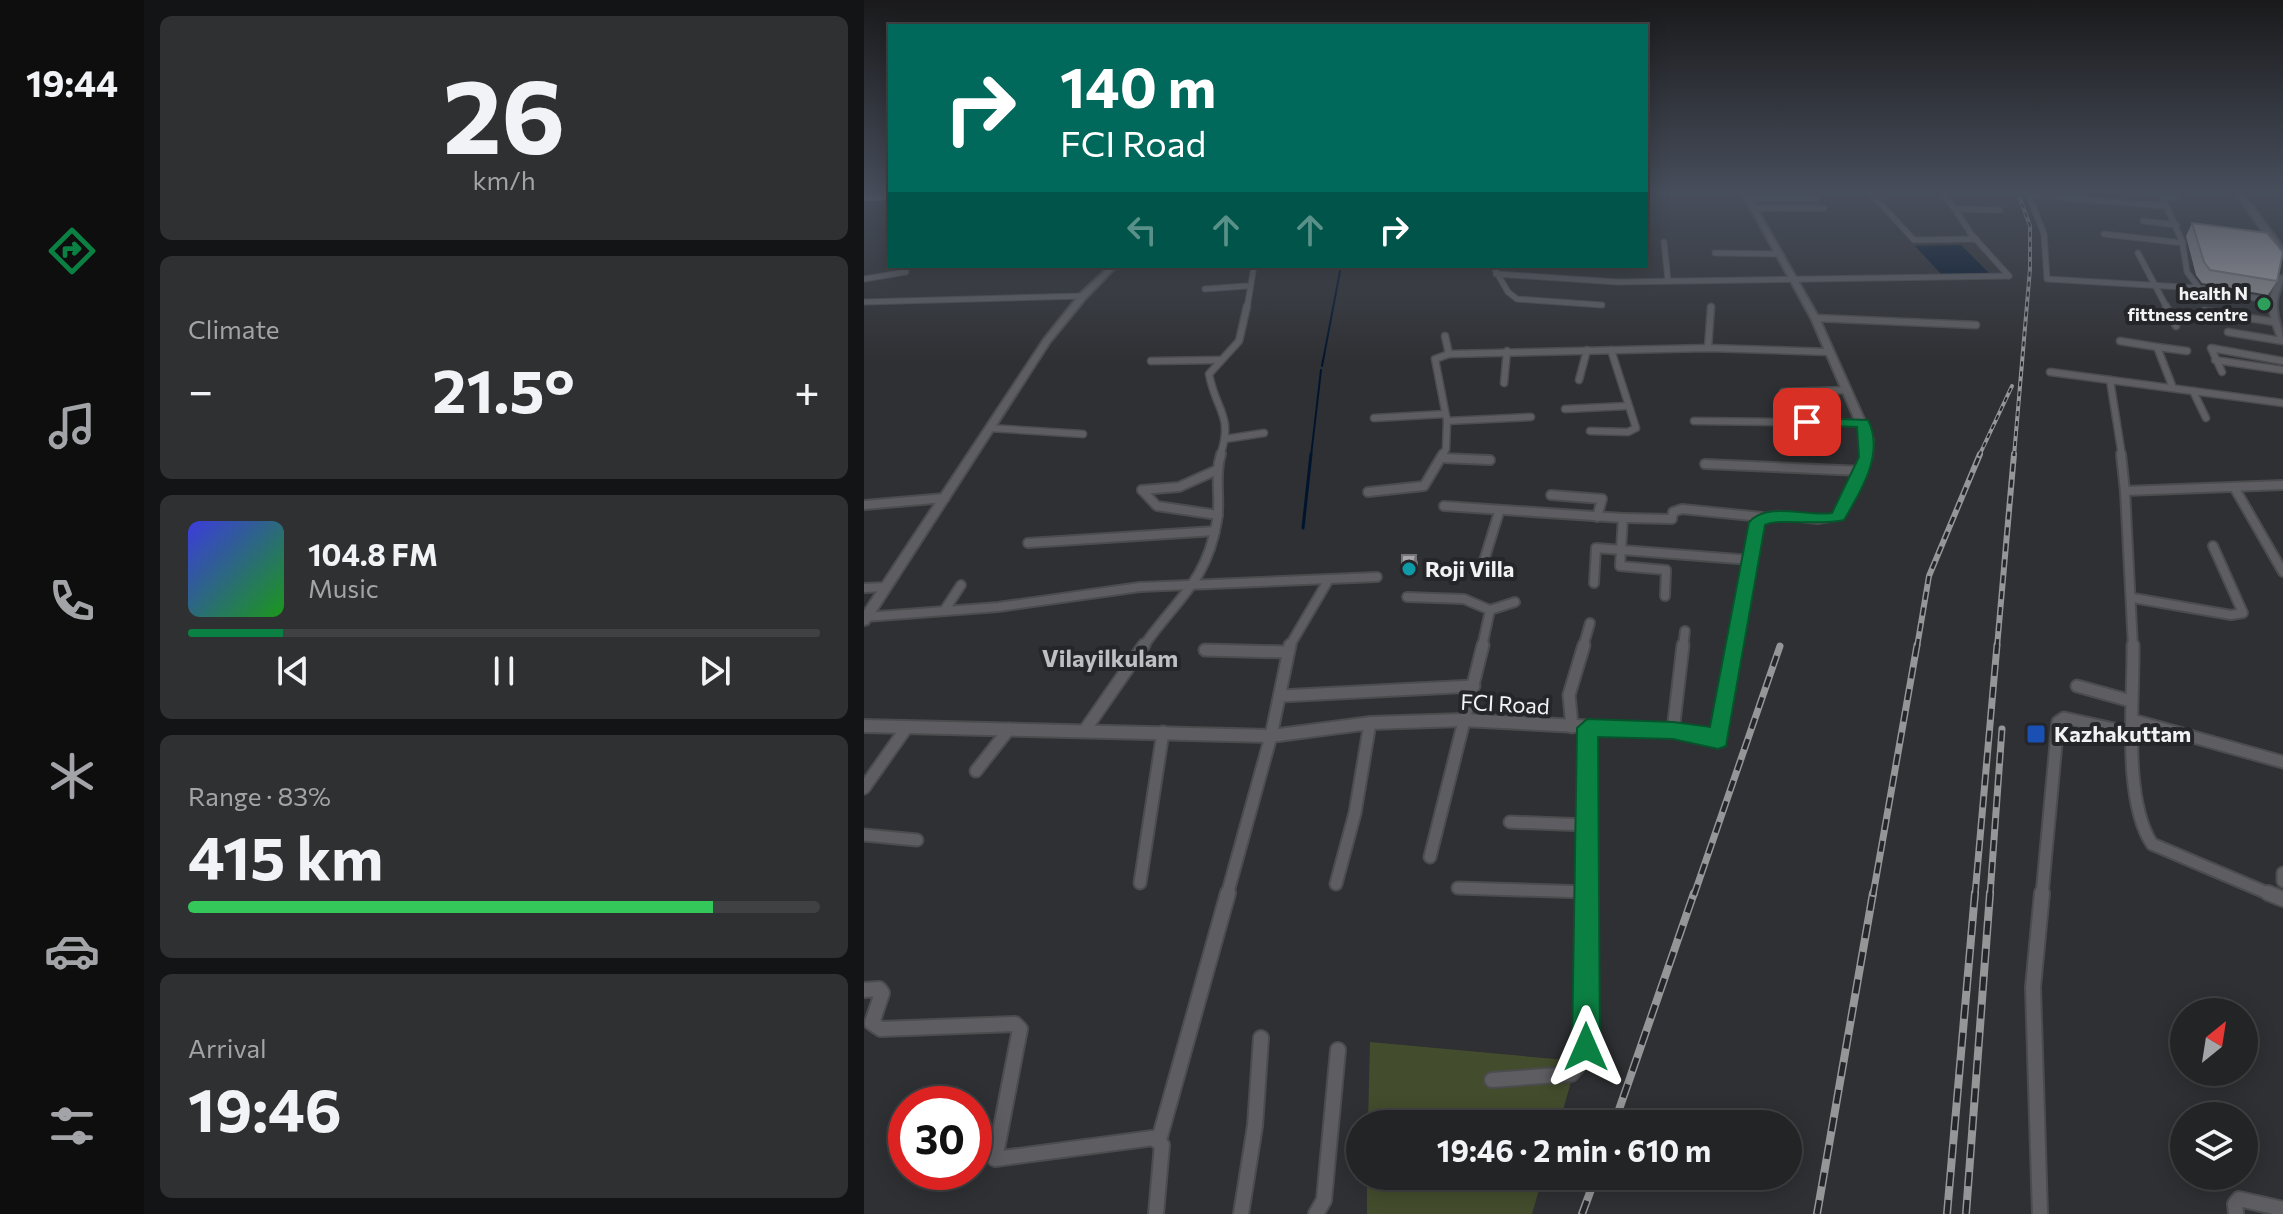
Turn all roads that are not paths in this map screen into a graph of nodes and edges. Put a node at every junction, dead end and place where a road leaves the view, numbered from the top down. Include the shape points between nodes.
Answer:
1 (1665, 250) edge
2 (1776, 250) edge
3 (1986, 250) edge
4 (2047, 250) edge
5 (2184, 250) edge
6 (1715, 253) dead end
7 (2138, 253) dead end
8 (1778, 254) junction
9 (1112, 268) edge
10 (1253, 268) edge
11 (1494, 268) edge
12 (906, 272) dead end
13 (1496, 274) junction
14 (2283, 278) edge
15 (864, 279) edge
16 (1668, 281) junction
17 (1793, 281) junction
18 (2155, 285) junction
19 (1246, 286) junction
20 (2199, 288) junction
21 (1205, 289) dead end
22 (1083, 296) junction
23 (2272, 301) junction
24 (864, 302) edge
25 (1602, 305) dead end
26 (1711, 307) dead end
27 (2204, 311) dead end
28 (1815, 318) junction
29 (2275, 322) junction
30 (1976, 325) dead end
31 (2176, 326) dead end
32 (2228, 332) dead end
33 (1445, 336) dead end
34 (2120, 341) dead end
35 (2283, 341) edge
36 (2157, 347) junction
37 (1708, 348) junction
38 (1587, 350) junction
39 (1611, 350) junction
40 (1507, 351) junction
41 (2187, 351) dead end
42 (1830, 352) junction
43 (1449, 354) junction
44 (1219, 360) junction
45 (2215, 360) junction
46 (1151, 361) dead end
47 (2283, 361) edge
48 (2283, 370) edge
49 (2050, 372) dead end
50 (2222, 372) dead end
51 (1579, 380) dead end
52 (2110, 380) junction
53 (1504, 383) dead end
54 (2173, 388) junction
55 (1848, 390) junction
56 (2193, 391) junction
57 (1783, 392) dead end
58 (2283, 403) edge
59 (1627, 406) junction
60 (1565, 409) dead end
61 (1446, 417) junction
62 (1531, 417) dead end
63 (1374, 418) dead end
64 (2206, 418) dead end
65 (1694, 421) dead end
66 (1863, 423) junction
67 (989, 428) junction
68 (1590, 431) dead end
69 (1264, 433) dead end
70 (1083, 434) dead end
71 (1225, 439) junction
72 (1442, 458) junction
73 (1490, 460) dead end
74 (1705, 464) dead end
75 (1217, 470) junction
76 (1861, 471) junction
77 (2283, 485) edge
78 (2234, 487) junction
79 (2125, 491) junction
80 (1368, 492) dead end
81 (1551, 495) dead end
82 (945, 498) junction
83 (864, 505) edge
84 (1444, 506) dead end
85 (1499, 512) junction
86 (1218, 515) junction
87 (1597, 517) junction
88 (1762, 517) junction
89 (1623, 518) junction
90 (1215, 531) junction
91 (1028, 543) dead end
92 (2213, 546) dead end
93 (1622, 549) junction
94 (1751, 560) junction
95 (1483, 564) dead end
96 (2283, 572) edge
97 (1377, 577) dead end
98 (1329, 579) junction
99 (1594, 583) dead end
100 (1196, 584) junction
101 (961, 585) dead end
102 (885, 587) junction
103 (864, 588) edge
104 (1665, 596) dead end
105 (1407, 597) dead end
106 (2133, 598) junction
107 (1515, 602) dead end
108 (1490, 610) junction
109 (944, 611) junction
110 (865, 619) edge
111 (1590, 623) dead end
112 (1685, 631) dead end
113 (1205, 650) dead end
114 (1286, 652) junction
115 (1474, 686) junction
116 (2077, 686) dead end
117 (1280, 696) junction
118 (2131, 701) junction
119 (1463, 720) junction
120 (1370, 723) junction
121 (864, 726) edge
122 (907, 727) junction
123 (1572, 727) junction
124 (2132, 727) junction
125 (1587, 728) junction
126 (1009, 729) junction
127 (1085, 730) junction
128 (1673, 731) junction
129 (1163, 732) junction
130 (1271, 736) junction
131 (2283, 762) edge
132 (976, 771) dead end
133 (864, 788) edge
134 (1510, 822) dead end
135 (1586, 825) junction
136 (864, 835) edge
137 (917, 840) dead end
138 (1430, 857) dead end
139 (2283, 873) edge
140 (2283, 881) edge
141 (1140, 883) dead end
142 (1336, 884) dead end
143 (1458, 888) dead end
144 (1586, 892) junction
145 (2283, 899) edge
146 (864, 990) edge
147 (1261, 1038) dead end
148 (1338, 1050) dead end
149 (1492, 1080) dead end
150 (1159, 1140) junction
151 (2283, 1209) edge
152 (1156, 1214) edge
153 (1241, 1214) edge
154 (1316, 1214) edge
155 (2040, 1214) edge
156 (2236, 1214) edge

1 - 16 street
2 - 8 street
3 - 17 street via 2009,276
4 - 18 street via 2047,279
5 - 20 street via 2187,272
6 - 8 street
7 - 18 street
8 - 17 street
9 - 22 street
10 - 19 street
11 - 13 street
12 - 15 street
13 - 16 street
13 - 25 street via 1517,299
14 - 23 street
16 - 17 street
17 - 28 street
18 - 20 street
18 - 31 street
19 - 21 street
19 - 44 street via 1241,339
20 - 23 street
22 - 24 street
22 - 67 street
23 - 29 street
26 - 37 street
27 - 29 street
28 - 30 street
28 - 42 street
29 - 35 street
32 - 35 street
33 - 43 street
34 - 36 street
36 - 41 street
36 - 54 street
37 - 39 street
37 - 42 street
38 - 39 street
38 - 40 street
38 - 51 street
39 - 59 street
40 - 43 street
40 - 53 street
42 - 55 street
43 - 61 street via 1434,361
44 - 46 street
44 - 71 street via 1209,379 1225,416
45 - 47 street via 2211,348
45 - 48 street
45 - 50 street
49 - 52 street
52 - 54 street
52 - 79 street
54 - 56 street
55 - 57 street
55 - 66 street
56 - 58 street
56 - 64 street
59 - 60 street
59 - 68 street via 1634,431
61 - 62 street
61 - 63 street
61 - 72 street
65 - 66 street
66 - 76 street via 1868,439
67 - 70 street
67 - 82 street
69 - 71 street
71 - 75 street
72 - 73 street
72 - 80 street via 1422,488
74 - 76 street
75 - 86 street
75 - 86 street via 1179,487 1142,490 1157,506
76 - 88 street via 1844,508 1832,520
77 - 78 street
78 - 79 street
78 - 96 street
79 - 106 street
81 - 87 street via 1602,499
82 - 83 street
82 - 102 street
84 - 85 street
85 - 87 street
85 - 95 street
86 - 90 street
87 - 89 street
88 - 89 street via 1682,509 1673,512 1672,519
88 - 94 street, FCI Road
89 - 93 street
90 - 91 street
90 - 100 street
92 - 106 street via 2243,613
93 - 94 street
93 - 99 street via 1596,548
93 - 104 street via 1620,566 1666,570
94 - 128 street, FCI Road via 1718,740
97 - 98 street
98 - 100 street
98 - 114 street
100 - 109 street
100 - 127 street via 1158,625
101 - 109 street
102 - 103 street
102 - 110 street
105 - 108 street via 1464,599
106 - 118 street
107 - 108 street
108 - 115 street
109 - 110 street
111 - 123 street via 1569,695
112 - 128 street
113 - 114 street
114 - 117 street
115 - 117 street
115 - 119 street
116 - 118 street
117 - 130 street
118 - 124 street
119 - 120 street, FCI Road
119 - 123 street, FCI Road
119 - 138 street
120 - 130 street, FCI Road
120 - 142 street
121 - 122 street, FCI Road
122 - 126 street, FCI Road
122 - 133 street
123 - 125 street, FCI Road
124 - 131 street
124 - 145 street via 2140,826 2152,844
124 - 155 street via 2064,718 2058,722 2033,987
125 - 128 street, FCI Road
125 - 135 street
126 - 127 street, FCI Road
126 - 132 street
127 - 129 street, FCI Road
129 - 130 street, FCI Road
129 - 141 street
130 - 150 street
134 - 135 street
135 - 144 street
136 - 137 street
139 - 140 street
143 - 144 street
144 - 149 street via 1586,1047 1580,1066 1571,1074
146 - 150 street via 882,993 872,1023 881,1029 1008,1023 1020,1029 995,1159 1145,1136
147 - 153 street
148 - 154 street via 1324,1200
150 - 152 street
151 - 156 street via 2239,1199

